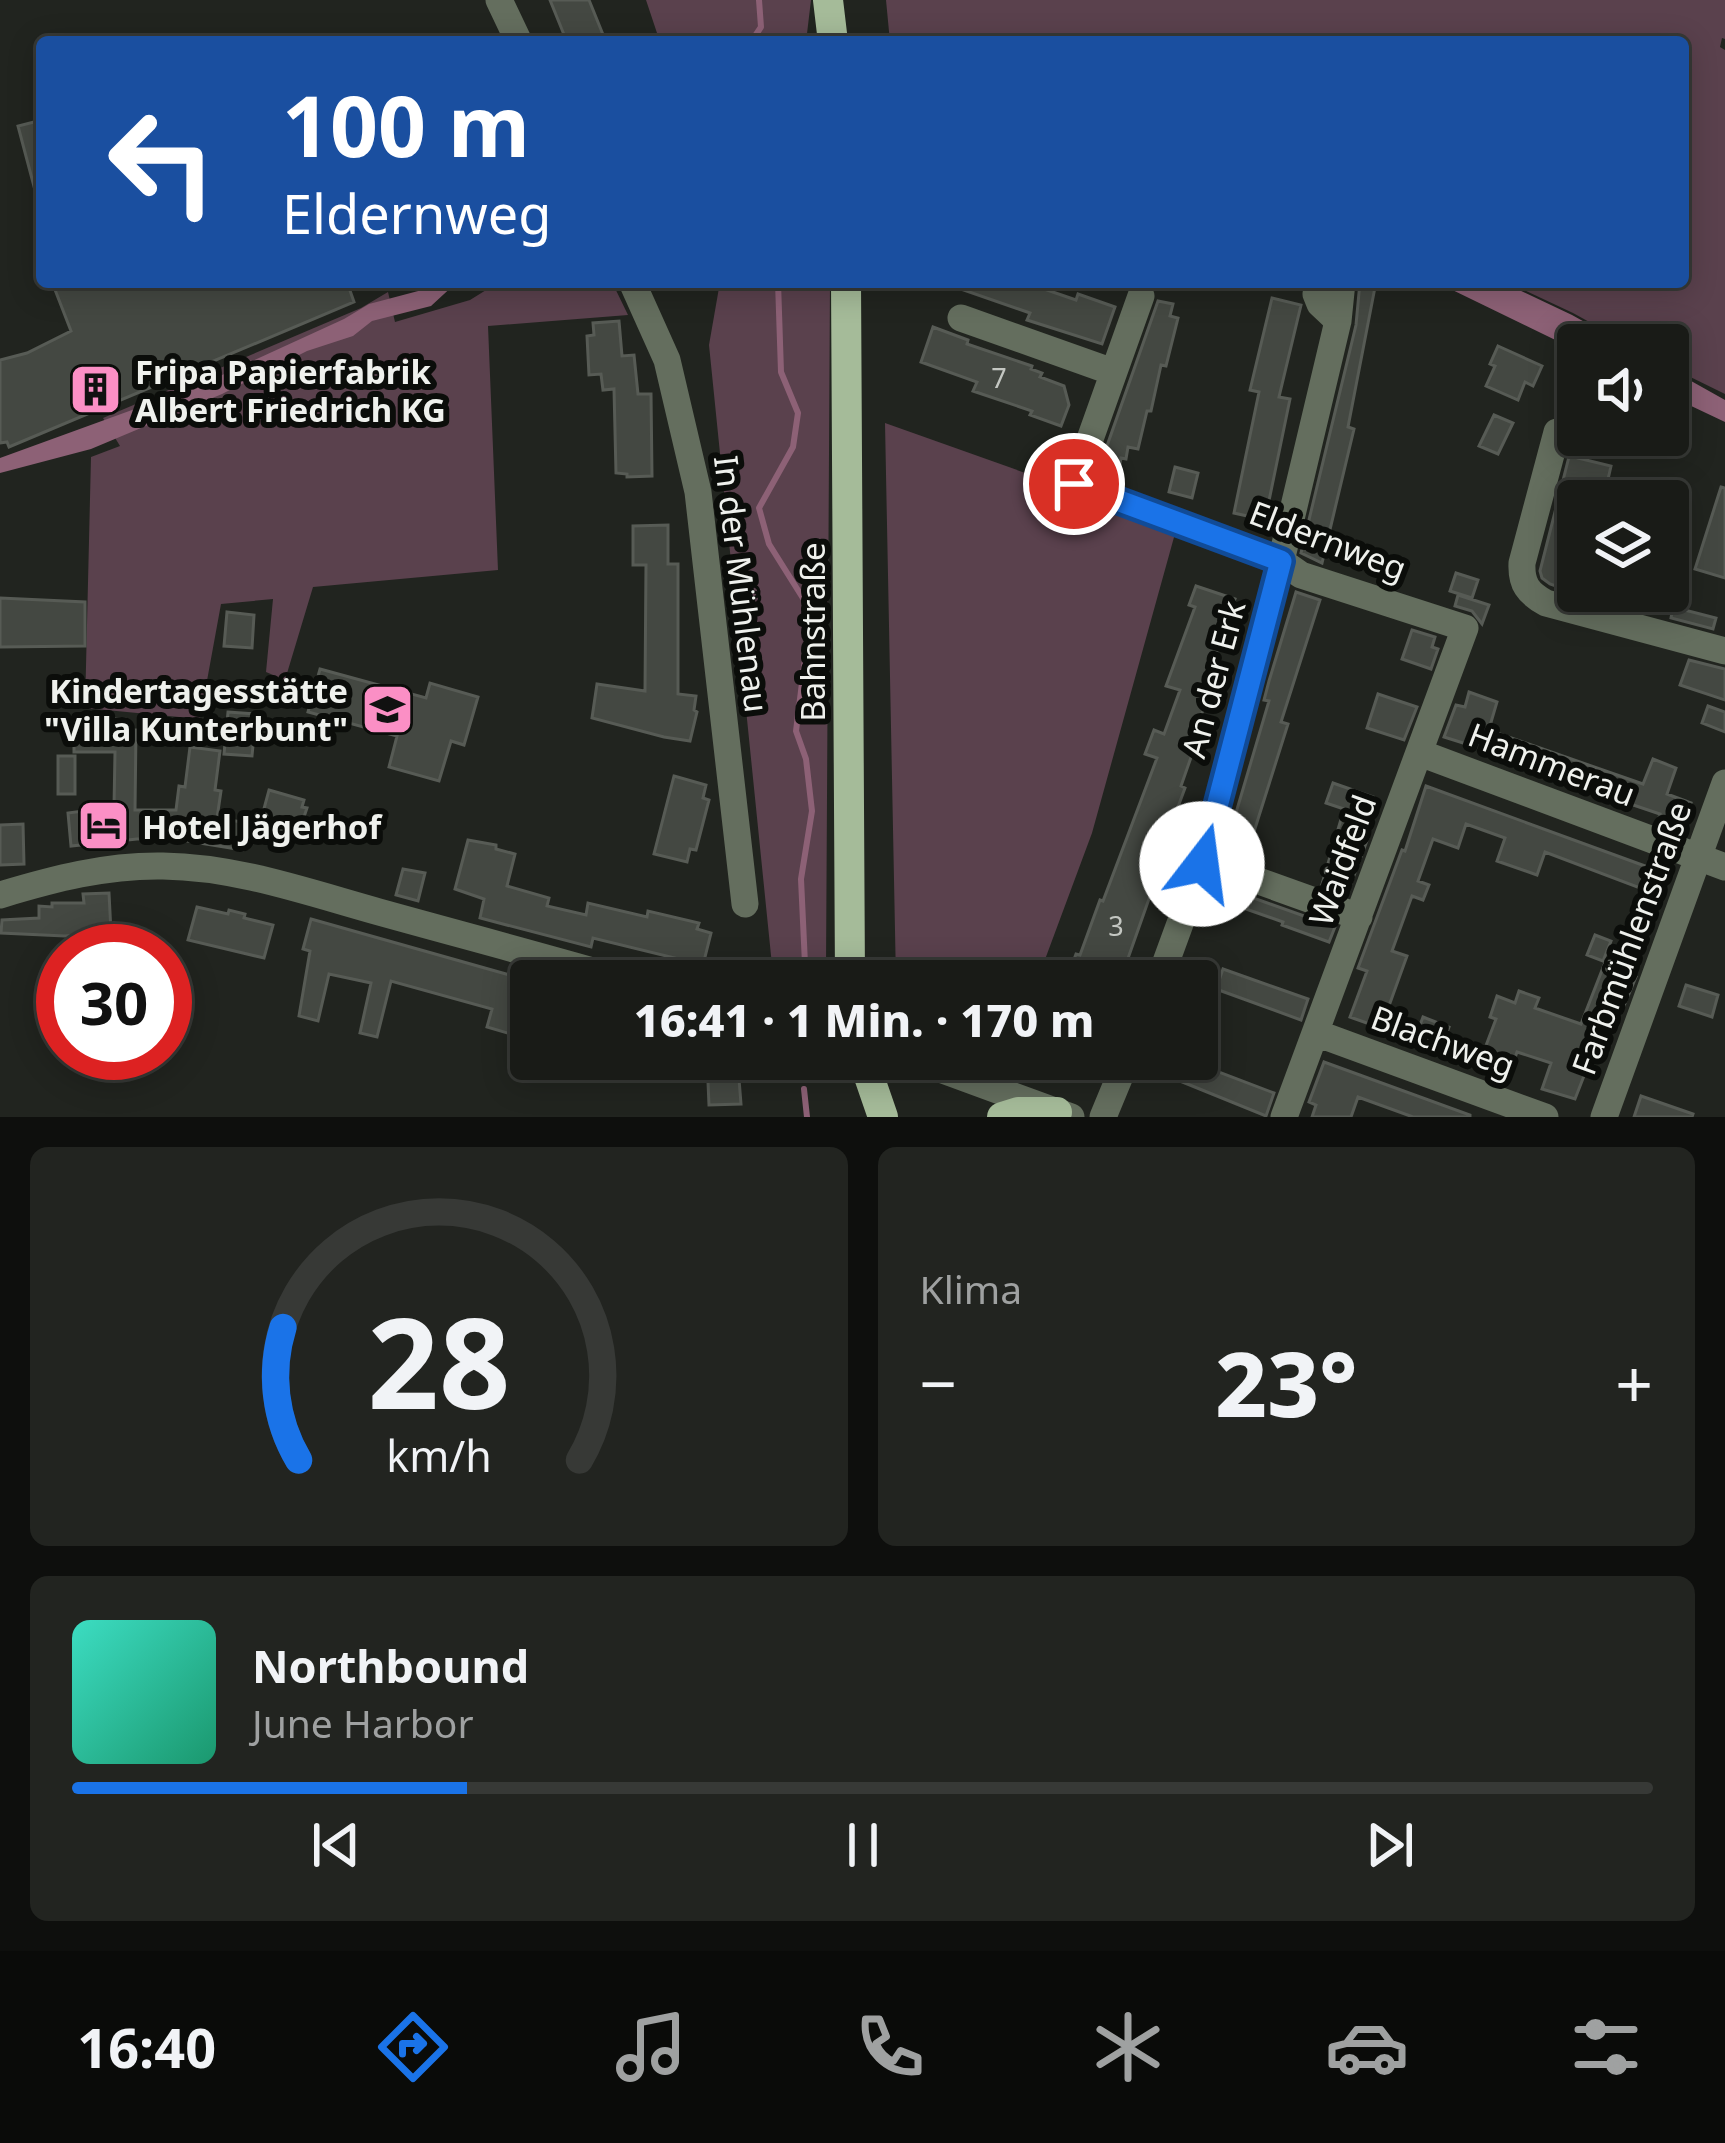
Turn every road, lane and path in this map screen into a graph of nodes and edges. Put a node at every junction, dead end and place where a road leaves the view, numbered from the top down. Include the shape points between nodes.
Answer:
1 (499, 0) edge
2 (828, 0) edge
3 (516, 36) edge
4 (832, 36) edge
5 (635, 288) edge
6 (847, 288) edge
7 (1318, 288) edge
8 (1341, 288) edge
9 (1141, 296) dead end
10 (961, 317) dead end
11 (1338, 321) junction
12 (1114, 372) junction
13 (1557, 432) dead end
14 (1281, 561) junction
15 (1465, 628) joint
16 (1725, 651) edge
17 (1420, 753) junction
18 (1725, 783) edge
19 (1203, 861) junction
20 (1712, 863) edge
21 (0, 896) edge
22 (745, 904) dead end
23 (1359, 917) junction
24 (553, 960) edge
25 (850, 960) edge
26 (1167, 960) edge
27 (1316, 1033) junction
28 (870, 1080) edge
29 (971, 1080) edge
30 (1117, 1080) edge
31 (1064, 1114) edge
32 (883, 1117) edge
33 (1002, 1117) edge
34 (1102, 1117) edge
35 (1284, 1117) edge
36 (1545, 1117) edge
37 (1604, 1117) edge

1 - 3 street
2 - 4 main road
5 - 22 street, In der Mühlenau via 667,360 698,492
6 - 25 main road, Bahnstraße
7 - 11 street via 1320,304
8 - 11 street, An der Erk
9 - 12 street, Eldernweg
10 - 12 street
11 - 14 street, An der Erk
12 - 14 street, Eldernweg via 1074,484
13 - 16 street via 1522,563 1528,590 1546,603
14 - 15 street, Eldernweg
14 - 19 street, An der Erk
15 - 17 street, Waidfeld
17 - 20 street, Hammerau
17 - 23 street, Waidfeld
18 - 20 street, Farbmühlenstraße
19 - 23 street
19 - 26 street, An der Erk
20 - 37 street, Farbmühlenstraße
21 - 24 street via 110,869 207,867
23 - 27 street, Waidfeld
27 - 35 street, Waidfeld
27 - 36 street, Blachweg
28 - 32 main road
29 - 31 street
30 - 34 street
31 - 33 main road

